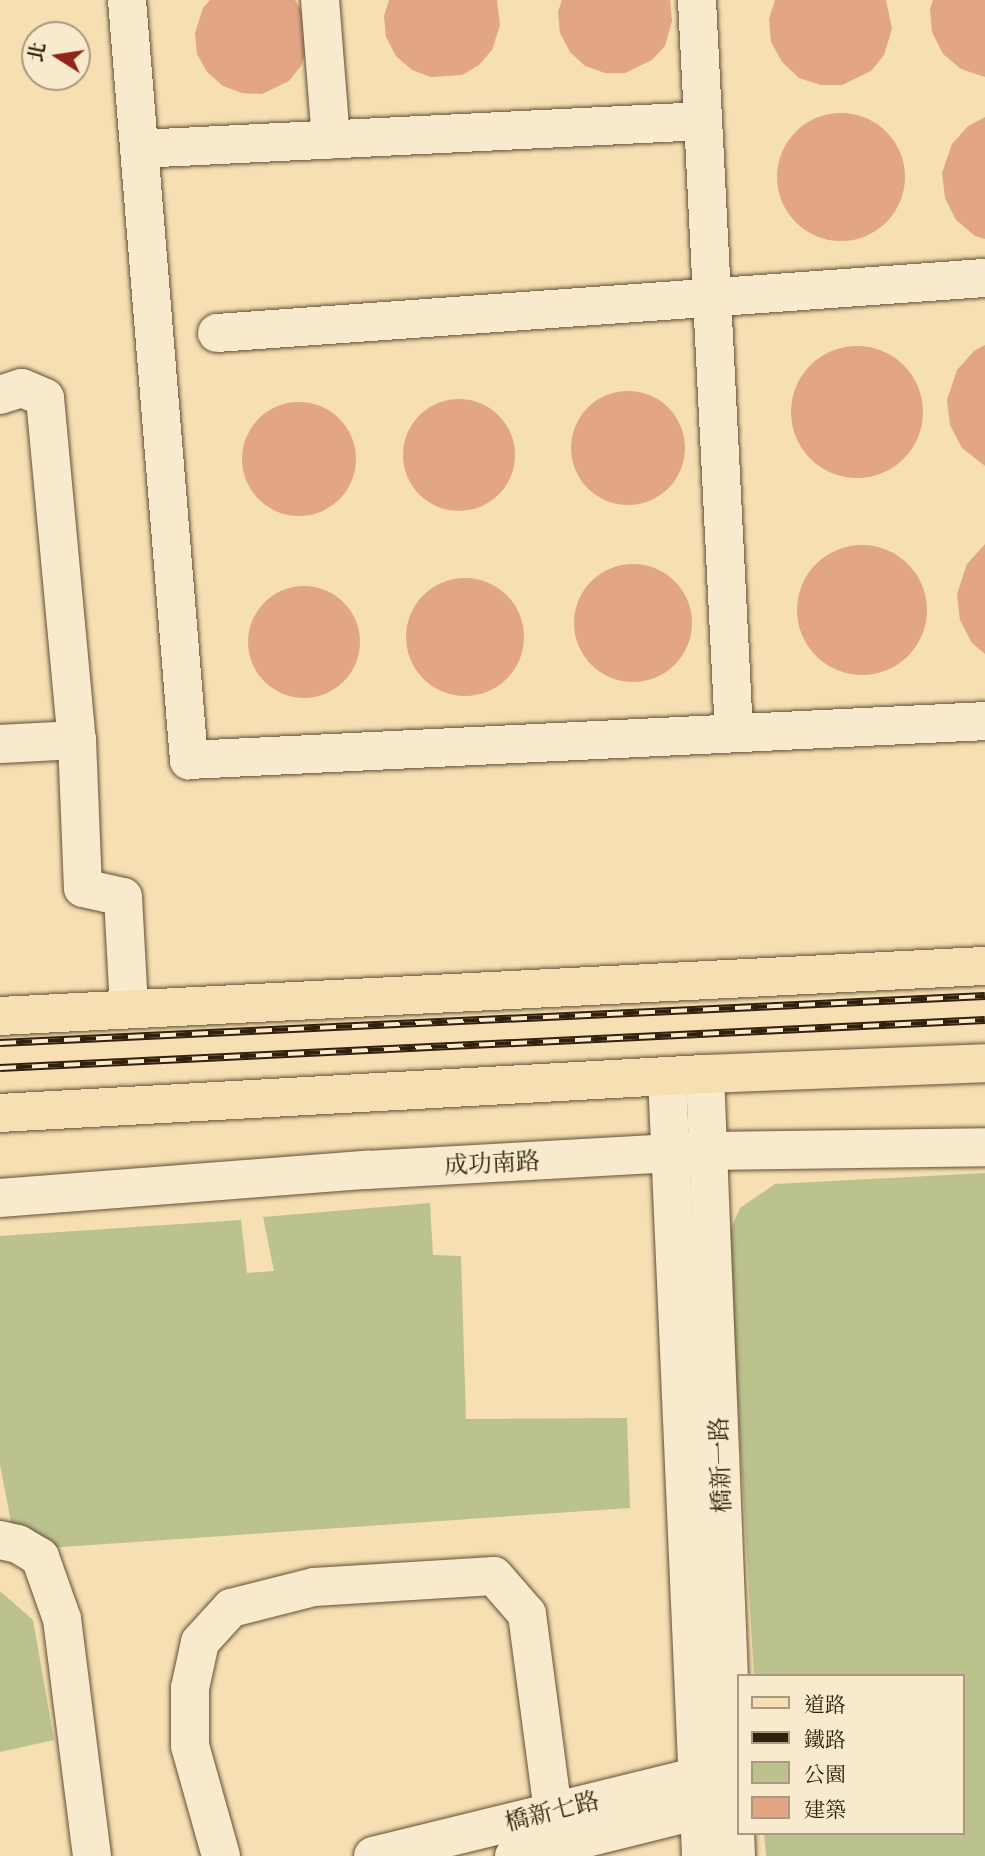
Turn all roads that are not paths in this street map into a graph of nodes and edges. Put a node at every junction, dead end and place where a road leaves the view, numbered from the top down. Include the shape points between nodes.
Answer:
1 (127, 0) edge
2 (320, 0) edge
3 (697, 0) edge
4 (703, 121) junction
5 (331, 140) junction
6 (139, 149) junction
7 (985, 278) edge
8 (712, 296) junction
9 (217, 333) dead end
10 (0, 395) edge
11 (985, 721) edge
12 (734, 733) junction
13 (77, 740) junction
14 (0, 744) edge
15 (985, 966) edge
16 (129, 1009) junction
17 (0, 1016) edge
18 (985, 1063) edge
19 (705, 1074) junction
20 (667, 1076) junction
21 (0, 1114) edge
22 (985, 1147) edge
23 (690, 1152) junction
24 (0, 1198) edge
25 (0, 1540) edge
26 (732, 1784) junction
27 (696, 1794) junction
28 (554, 1811) junction
29 (92, 1856) edge
30 (221, 1856) edge
31 (373, 1856) edge
32 (514, 1856) edge
33 (701, 1856) edge
34 (736, 1856) edge

1 - 6 street
2 - 5 street
3 - 4 street
4 - 5 street
4 - 8 street
5 - 6 street
6 - 12 street via 189,760
7 - 8 street
8 - 9 street
8 - 12 street
10 - 13 street via 22,388 45,398
11 - 12 street
13 - 14 street
13 - 16 street via 83,888 123,897
15 - 16 main road
16 - 17 main road
18 - 19 main road
19 - 20 main road
19 - 23 street, 橋新一路
20 - 21 main road
20 - 23 street, 橋新一路
22 - 23 street, 成功南路
23 - 24 street, 成功南路 via 367,1170
23 - 26 street, 橋新一路
23 - 27 street, 橋新一路
25 - 29 street via 40,1557 62,1619
26 - 27 street, 橋新七路
26 - 34 street, 橋新一路
27 - 28 street, 橋新七路
27 - 32 street, 橋新七路
27 - 33 street, 橋新一路
28 - 30 street via 527,1614 494,1576 314,1587 231,1608 200,1642 190,1688 190,1746
28 - 31 street, 橋新七路

